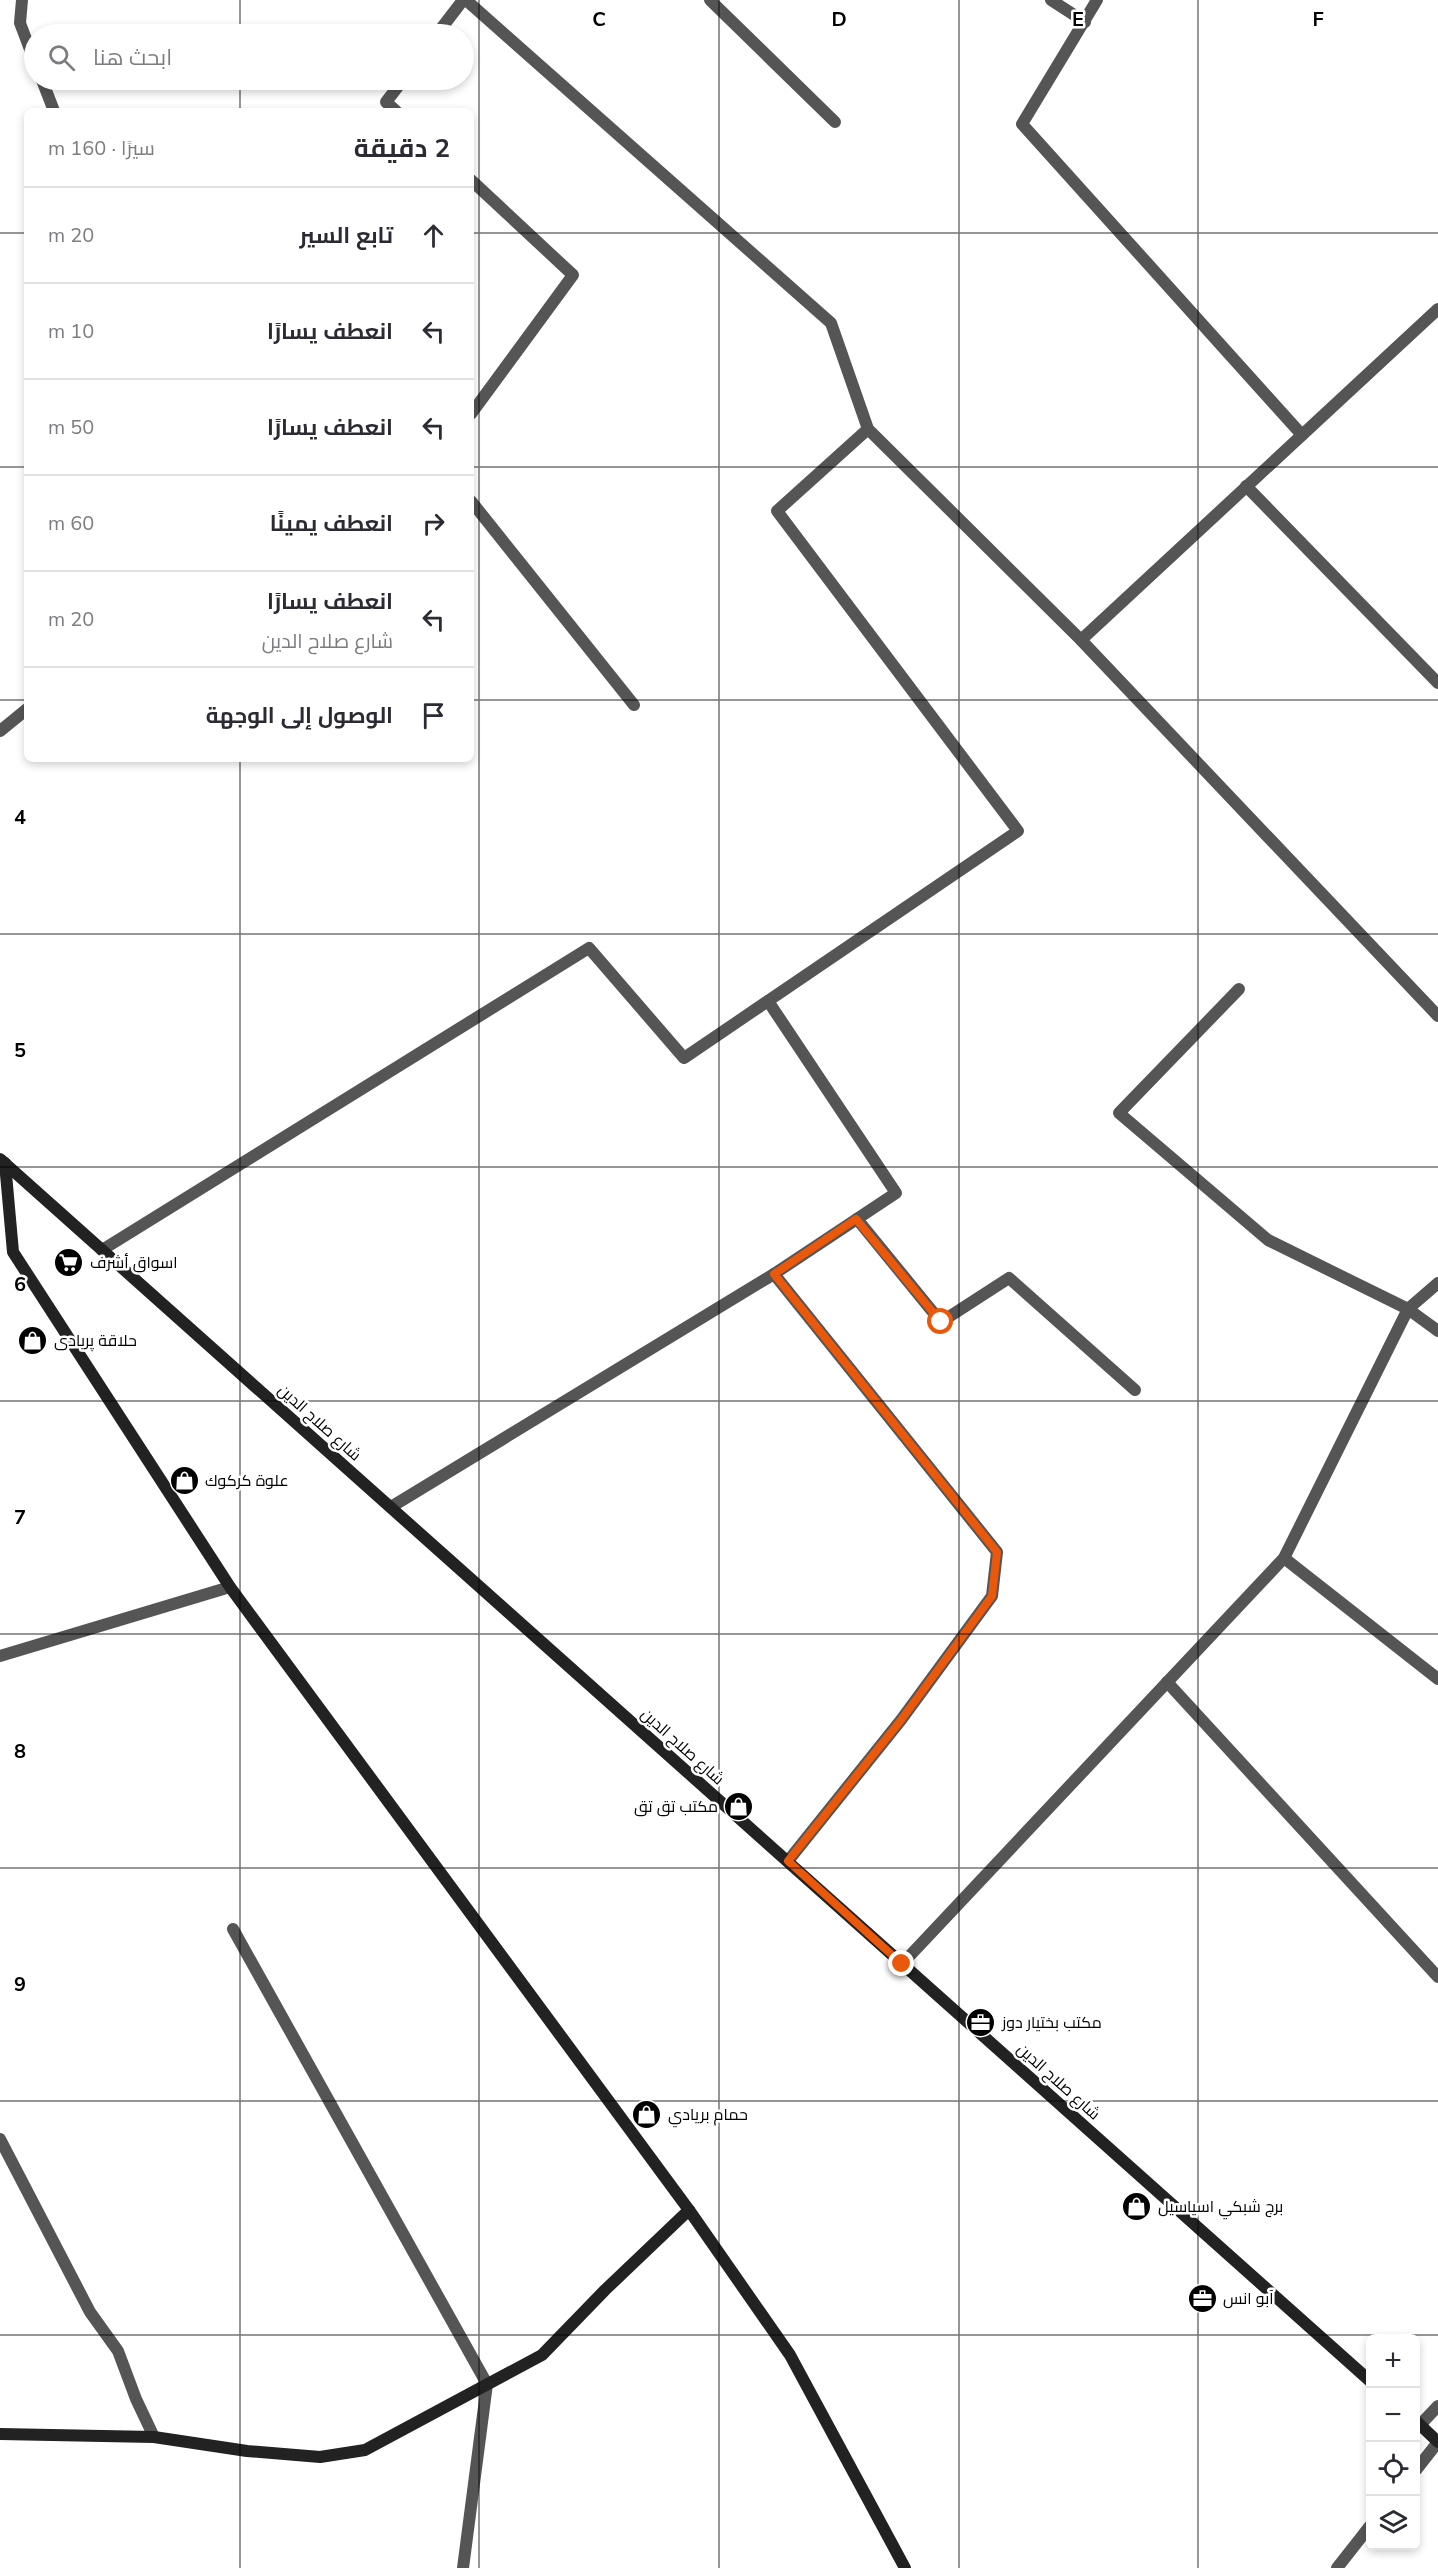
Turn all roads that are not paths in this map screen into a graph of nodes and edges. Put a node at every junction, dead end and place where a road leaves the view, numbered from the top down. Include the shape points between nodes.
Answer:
1 (21, 0) edge
2 (465, 0) edge
3 (710, 0) edge
4 (1051, 0) edge
5 (1096, 0) edge
6 (1085, 22) junction
7 (445, 24) edge
8 (24, 34) edge
9 (46, 90) edge
10 (395, 90) edge
11 (53, 108) edge
12 (393, 108) edge
13 (835, 122) dead end
14 (474, 183) edge
15 (1438, 309) edge
16 (474, 410) edge
17 (868, 429) junction
18 (1302, 435) junction
19 (1246, 486) junction
20 (474, 505) edge
21 (1081, 640) junction
22 (1438, 683) edge
23 (634, 705) dead end
24 (24, 711) edge
25 (0, 731) edge
26 (1239, 989) dead end
27 (768, 1000) junction
28 (1438, 1016) edge
29 (2, 1161) edge
30 (856, 1219) junction
31 (102, 1250) junction
32 (774, 1274) junction
33 (1438, 1283) edge
34 (1408, 1309) junction
35 (1438, 1330) edge
36 (1135, 1390) dead end
37 (391, 1507) junction
38 (1284, 1558) junction
39 (230, 1587) junction
40 (0, 1656) edge
41 (1438, 1679) edge
42 (1167, 1682) junction
43 (788, 1861) junction
44 (233, 1929) dead end
45 (902, 1964) junction
46 (1438, 1977) edge
47 (0, 2139) edge
48 (689, 2211) junction
49 (1366, 2377) edge
50 (487, 2384) junction
51 (1438, 2406) edge
52 (1420, 2421) edge
53 (1420, 2425) edge
54 (0, 2434) edge
55 (154, 2437) junction
56 (1438, 2442) edge
57 (1420, 2465) edge
58 (1366, 2532) edge
59 (463, 2568) edge
60 (905, 2568) edge
61 (1337, 2568) edge

1 - 8 street via 20,23
2 - 7 street
2 - 17 street via 831,323
3 - 13 street
4 - 6 street
5 - 6 street
6 - 18 street via 1022,124
9 - 11 street
10 - 12 street via 386,102
14 - 16 street via 573,275
15 - 18 street
17 - 21 street
17 - 27 street via 777,511 1018,831
18 - 19 street
19 - 21 street
19 - 22 street
20 - 23 street
21 - 28 street
24 - 25 street
26 - 34 street via 1119,1113 1268,1240
27 - 30 street via 896,1193
27 - 31 street via 684,1059 589,948
29 - 31 street, شارع صلاح الدين
29 - 39 street via 13,1252
30 - 32 street
30 - 36 street via 941,1322 1010,1278
31 - 37 street, شارع صلاح الدين
32 - 37 street
32 - 43 street via 997,1552 992,1596 901,1720
33 - 34 street
34 - 35 street
34 - 38 street
37 - 43 street, شارع صلاح الدين
38 - 41 street
38 - 42 street
39 - 40 street
39 - 48 street
42 - 45 street
42 - 46 street
43 - 45 street, شارع صلاح الدين
44 - 50 street
45 - 49 street, شارع صلاح الدين
47 - 55 street via 90,2312 118,2351
48 - 50 street via 542,2355
48 - 60 street via 790,2355
50 - 55 street via 365,2450 320,2457
50 - 59 street
51 - 52 street
53 - 56 street
54 - 55 street
56 - 57 street
58 - 61 street

